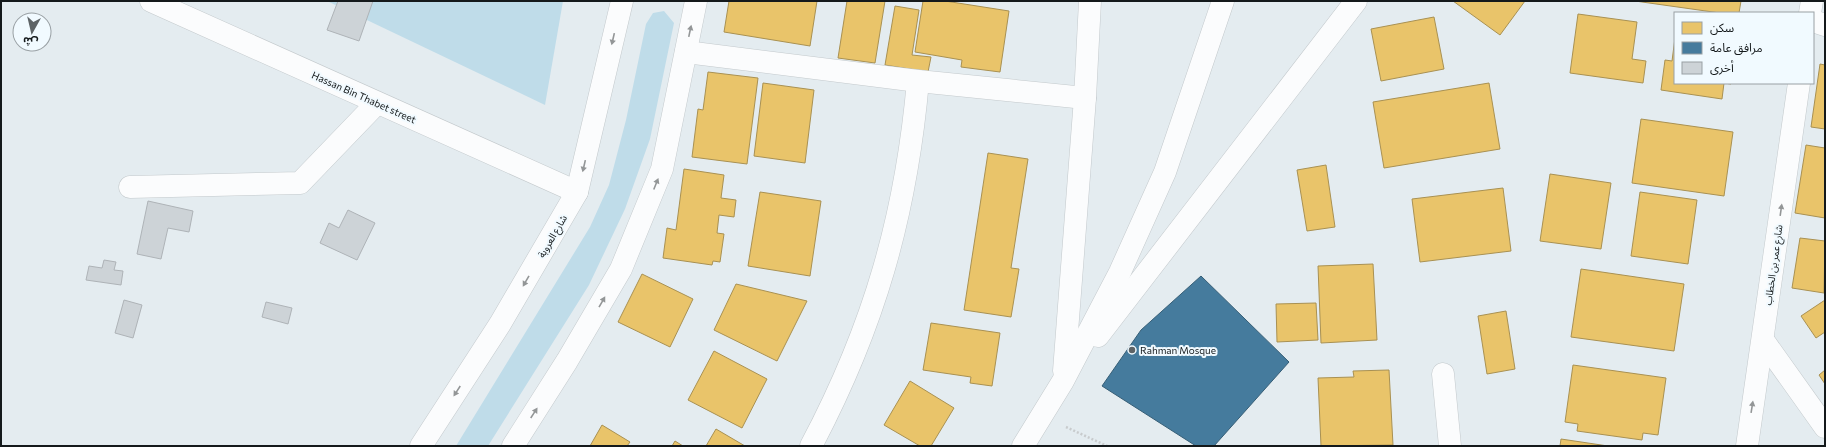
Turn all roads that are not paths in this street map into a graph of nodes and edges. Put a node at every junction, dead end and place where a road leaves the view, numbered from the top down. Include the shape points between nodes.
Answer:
1 (151, 1) edge
2 (622, 1) edge
3 (696, 1) edge
4 (1090, 1) edge
5 (1223, 1) edge
6 (1356, 1) edge
7 (1812, 1) edge
8 (1810, 12) edge
9 (1814, 21) edge
10 (1825, 25) edge
11 (686, 52) junction
12 (918, 81) junction
13 (1799, 84) edge
14 (1085, 98) junction
15 (377, 103) junction
16 (130, 187) dead end
17 (577, 192) junction
18 (1763, 340) junction
19 (1443, 374) dead end
20 (1064, 381) junction
21 (1825, 428) edge
22 (421, 446) edge
23 (513, 446) edge
24 (811, 446) edge
25 (1023, 446) edge
26 (1450, 446) edge
27 (1747, 446) edge

1 - 15 street, Hassan Bin Thabet street
2 -> 17 street, شارع العروبة
11 -> 3 street
4 - 14 street
5 - 20 street via 1165,172 1120,272
6 - 20 street
7 - 8 street
9 - 10 street
11 - 12 street
23 -> 11 street via 568,361 621,269 662,169
12 - 14 street
12 - 24 street via 905,185 891,248 855,356
18 -> 13 street, شارع عمر بن الخطاب
14 - 20 street
15 - 16 street via 300,183
15 - 17 street, Hassan Bin Thabet street
17 -> 22 street, شارع العروبة via 500,324
18 - 21 street
27 -> 18 street, شارع عمر بن الخطاب
19 - 26 street
20 - 25 street

